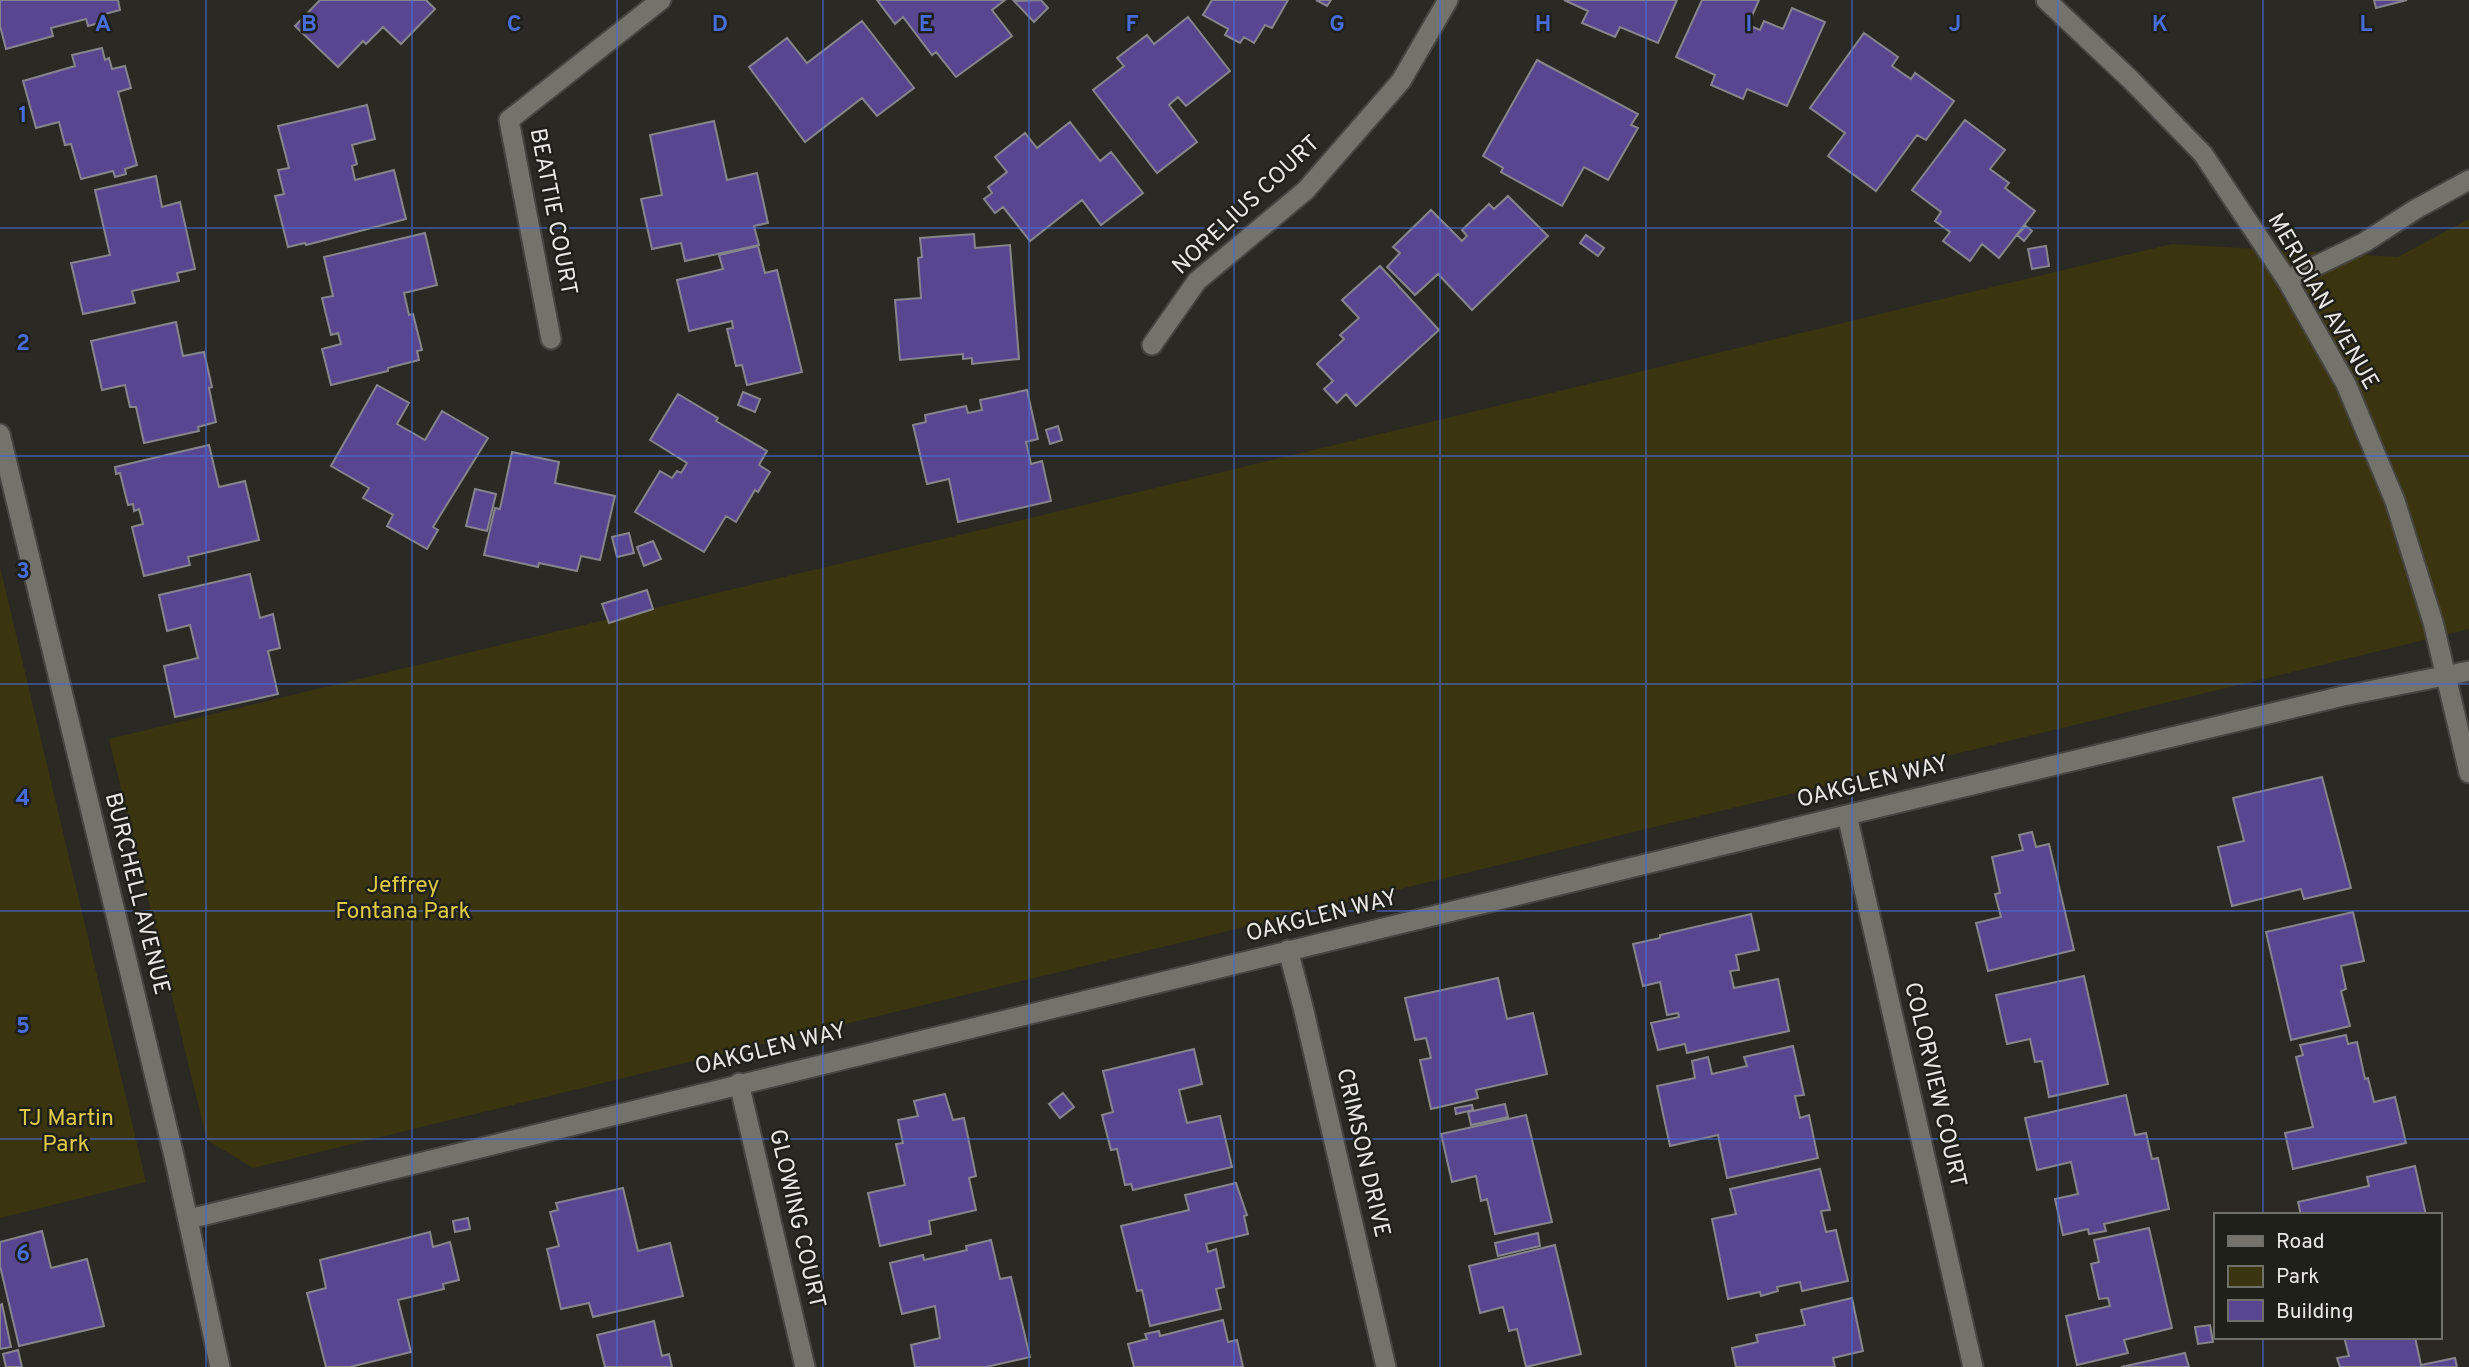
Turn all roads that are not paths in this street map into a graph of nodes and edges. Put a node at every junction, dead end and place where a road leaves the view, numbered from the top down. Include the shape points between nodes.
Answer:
1 (662, 0) edge
2 (1448, 0) edge
3 (2046, 0) edge
4 (2469, 180) edge
5 (2287, 280) junction
6 (551, 339) dead end
7 (1152, 345) dead end
8 (0, 434) edge
9 (2469, 671) edge
10 (2447, 676) junction
11 (2469, 774) edge
12 (1847, 815) junction
13 (1288, 950) junction
14 (739, 1083) junction
15 (189, 1219) junction
16 (220, 1367) edge
17 (805, 1367) edge
18 (1386, 1367) edge
19 (1973, 1367) edge

1 - 6 street, BEATTIE COURT via 509,120
2 - 7 street, NORELIUS COURT via 1401,81 1306,190 1197,281
3 - 5 street, MERIDIAN AVENUE via 2203,154
4 - 5 street via 2365,242
5 - 10 street, MERIDIAN AVENUE via 2346,384 2395,501
8 - 15 street, BURCHELL AVENUE
9 - 10 street, OAKGLEN WAY
10 - 11 street, MERIDIAN AVENUE
10 - 12 street, OAKGLEN WAY via 2343,696
12 - 13 street, OAKGLEN WAY
12 - 19 street, COLORVIEW COURT
13 - 14 street, OAKGLEN WAY
13 - 18 street, CRIMSON DRIVE
14 - 15 street, OAKGLEN WAY
14 - 17 street, GLOWING COURT
15 - 16 street, BURCHELL AVENUE

